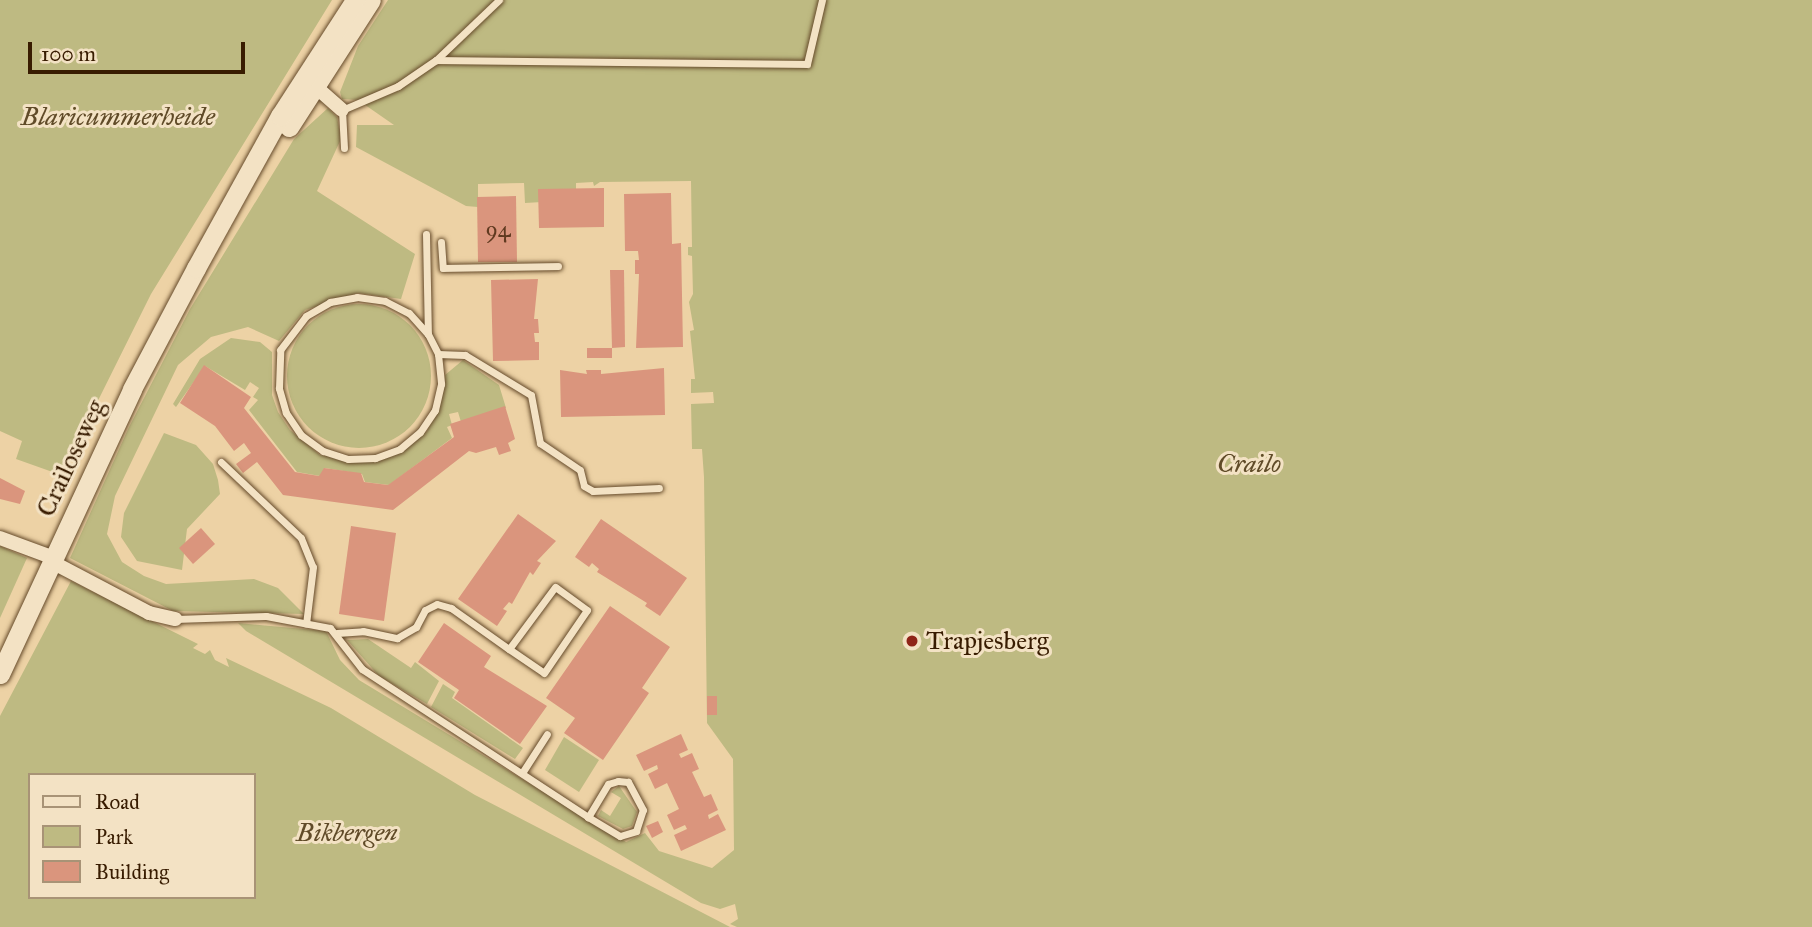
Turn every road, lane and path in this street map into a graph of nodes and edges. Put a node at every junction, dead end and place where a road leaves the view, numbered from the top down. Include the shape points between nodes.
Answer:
1 (355, 0) edge
2 (371, 0) edge
3 (499, 0) edge
4 (822, 0) edge
5 (436, 60) junction
6 (310, 81) junction
7 (342, 110) junction
8 (344, 148) dead end
9 (426, 234) dead end
10 (441, 242) dead end
11 (558, 266) dead end
12 (428, 334) junction
13 (438, 354) junction
14 (221, 462) dead end
15 (659, 488) dead end
16 (0, 538) edge
17 (53, 560) junction
18 (175, 619) joint
19 (306, 624) junction
20 (337, 633) junction
21 (509, 649) junction
22 (0, 674) edge
23 (547, 734) dead end
24 (522, 773) junction
25 (588, 817) junction

1 - 6 main road, Crailoseweg
2 - 6 main road, Crailoseweg
3 - 5 lane
4 - 5 lane via 807,64
5 - 7 lane via 398,86
6 - 7 street
6 - 17 main road, Crailoseweg via 196,268 132,389
7 - 8 lane
9 - 12 lane
10 - 11 lane via 443,268
12 - 13 lane
12 - 13 lane via 409,313 385,301 357,296 330,302 306,316 280,350 279,388 286,413 301,435 323,451 348,459 375,458 400,449 421,432 435,410 441,384
13 - 15 lane via 465,355 531,395 540,443 580,470 584,486 593,491
14 - 19 lane via 301,538 313,567
16 - 17 street
17 - 18 street via 149,612
17 - 22 main road, Crailoseweg
18 - 19 lane via 266,616
19 - 20 lane
20 - 21 lane via 363,631 397,638 416,627 425,610 437,604 452,608
20 - 24 lane via 362,669
21 - 21 lane via 544,673 587,610 555,587
23 - 24 lane
24 - 25 lane
25 - 25 lane via 620,836 629,835 642,822 643,810 628,782 618,781 608,784

